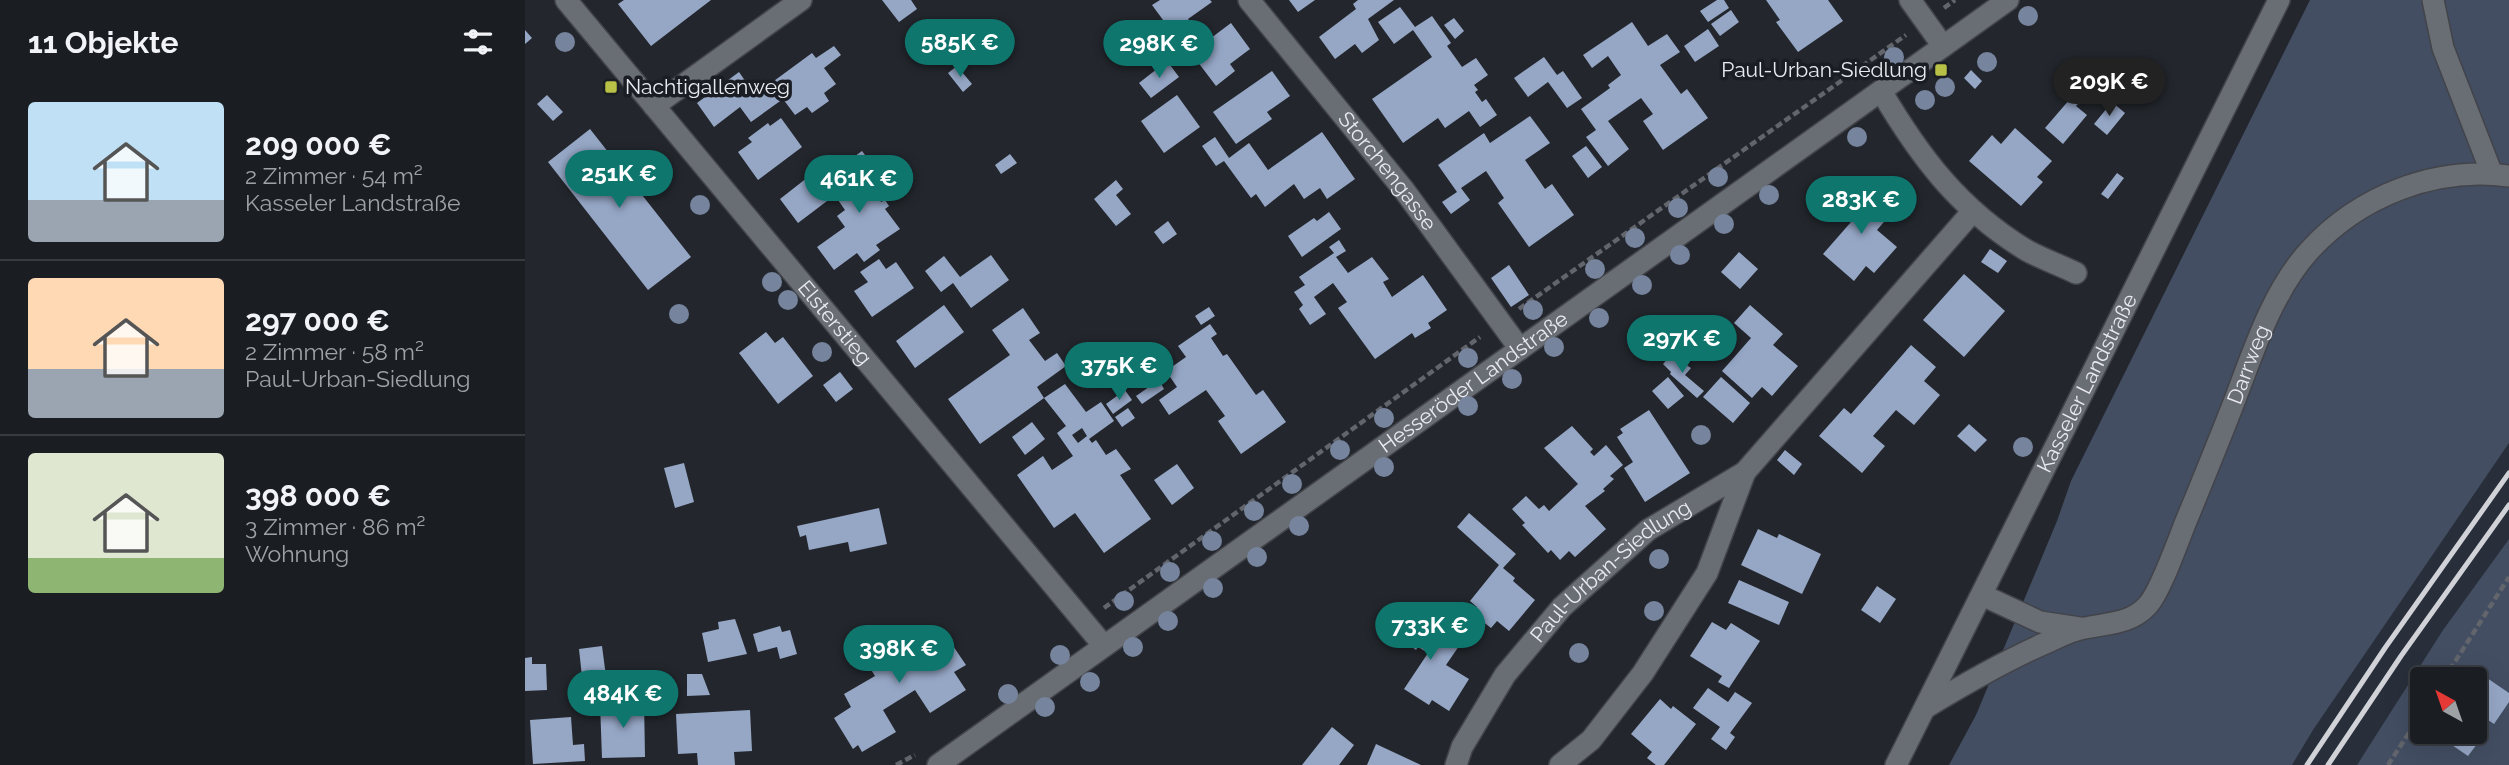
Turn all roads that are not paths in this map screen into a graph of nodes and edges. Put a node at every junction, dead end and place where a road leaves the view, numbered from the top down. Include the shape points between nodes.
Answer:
1 (566, 0) edge
2 (801, 0) edge
3 (1248, 0) edge
4 (1910, 0) edge
5 (2008, 0) edge
6 (2279, 0) edge
7 (2433, 0) edge
8 (1943, 46) junction
9 (1881, 91) junction
10 (654, 106) junction
11 (2500, 175) edge
12 (1973, 211) junction
13 (2076, 272) dead end
14 (1520, 349) junction
15 (1745, 472) junction
16 (1982, 595) junction
17 (2082, 628) junction
18 (1104, 646) junction
19 (1925, 708) junction
20 (930, 758) edge
21 (1456, 765) edge
22 (1560, 765) edge
23 (1896, 765) edge

1 - 10 street, Elsterstieg
2 - 10 street
3 - 14 street, Storchengasse via 1404,190
4 - 8 street
5 - 8 street, Hesseröder Landstraße
6 - 16 street, Kasseler Landstraße
7 - 11 street, Darrweg via 2443,48
8 - 9 street, Hesseröder Landstraße
9 - 12 street via 1932,169
9 - 14 street, Hesseröder Landstraße
10 - 18 street, Elsterstieg
11 - 17 street, Darrweg via 2414,183 2342,221 2309,251 2279,295 2254,350 2150,603 2138,616 2122,622
12 - 13 street via 2027,250
12 - 15 street, Paul-Urban-Siedlung
14 - 18 street, Hesseröder Landstraße
15 - 21 street, Paul-Urban-Siedlung via 1648,530 1562,607 1505,674 1461,747
15 - 22 street, Paul-Urban-Siedlung via 1707,573 1643,673 1591,740
16 - 17 street, Darrweg via 2040,622
16 - 19 street, Kasseler Landstraße
17 - 19 street, Darrweg via 2009,660
18 - 20 street, Hesseröder Landstraße
19 - 23 street, Kasseler Landstraße

